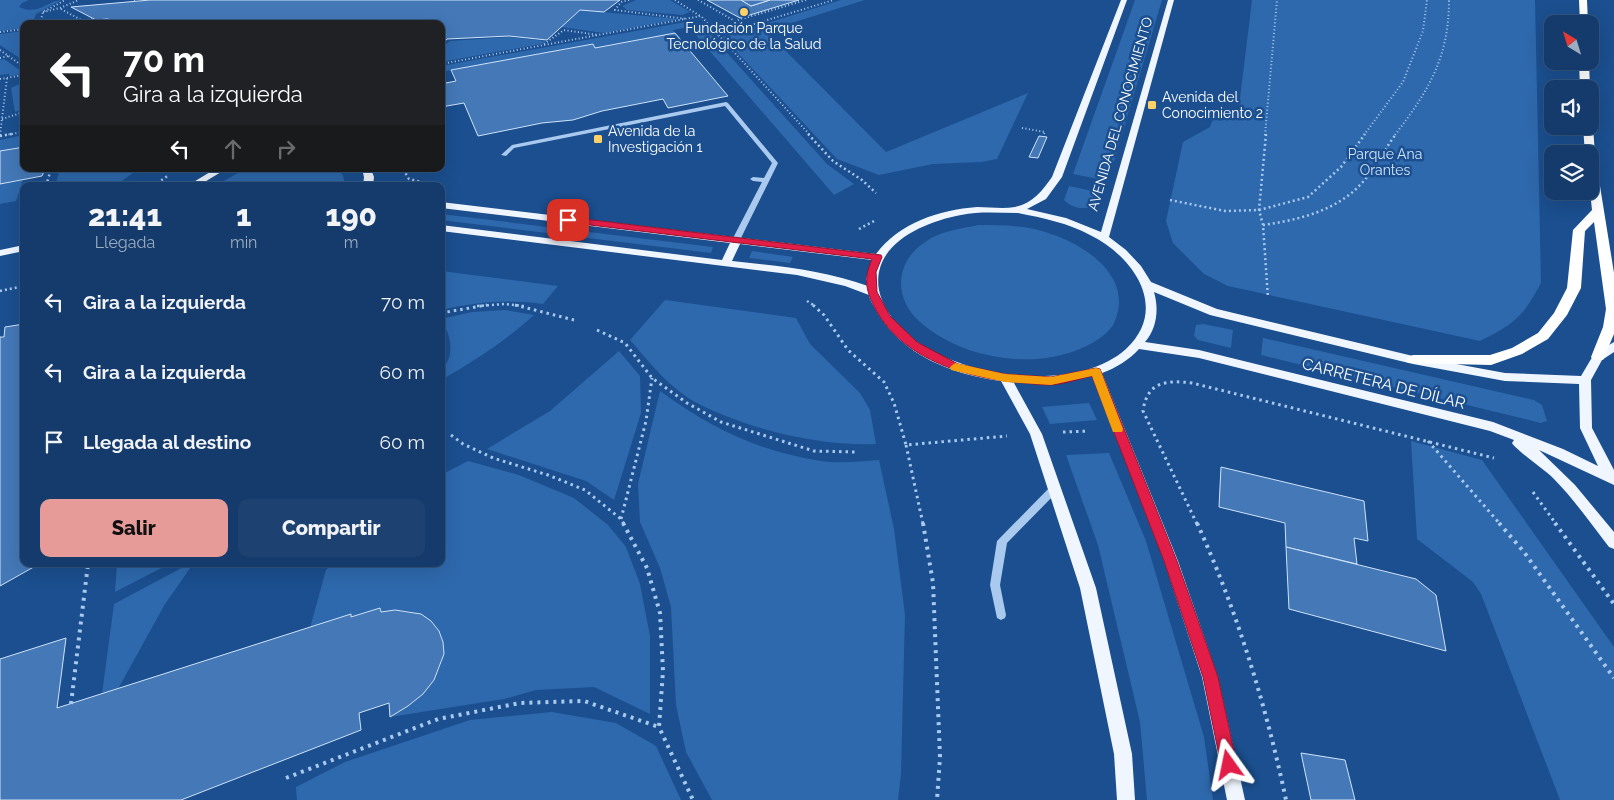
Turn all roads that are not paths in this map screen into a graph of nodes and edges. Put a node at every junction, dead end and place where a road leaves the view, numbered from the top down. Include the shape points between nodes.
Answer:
1 (1124, 0) edge
2 (1171, 0) edge
3 (1583, 0) edge
4 (1584, 15) edge
5 (504, 155) dead end
6 (216, 172) edge
7 (752, 179) dead end
8 (767, 180) junction
9 (199, 182) edge
10 (1596, 200) edge
11 (445, 205) edge
12 (1018, 210) junction
13 (1597, 212) junction
14 (445, 228) edge
15 (1104, 238) junction
16 (736, 240) junction
17 (20, 249) edge
18 (0, 253) edge
19 (877, 257) junction
20 (726, 263) junction
21 (1148, 285) junction
22 (872, 292) junction
23 (1138, 345) junction
24 (1614, 346) edge
25 (1598, 357) junction
26 (1413, 360) junction
27 (1096, 372) junction
28 (1005, 378) junction
29 (1585, 380) junction
30 (1493, 427) junction
31 (1614, 480) edge
32 (1055, 488) junction
33 (1614, 543) edge
34 (1001, 615) dead end
35 (1126, 800) edge
36 (1236, 800) edge

1 - 12 main road, AVENIDA DEL CONOCIMIENTO via 1057,176 1043,197
2 - 15 main road, AVENIDA DEL CONOCIMIENTO
3 - 4 highway
5 - 8 lane via 512,147 726,104 775,163
6 - 9 main road
7 - 8 lane
8 - 16 lane
10 - 13 highway
11 - 16 main road
12 - 15 main road via 1065,220
12 - 19 main road via 962,212 924,221 895,237
13 - 25 highway via 1613,309 1610,327
13 - 26 highway via 1579,230 1574,288 1560,315 1543,336 1517,351 1491,360
14 - 20 main road
15 - 21 main road via 1132,262
16 - 19 main road
16 - 20 main road
17 - 18 main road
19 - 22 main road via 871,272
20 - 22 main road via 797,272 848,283
21 - 23 main road via 1153,308 1149,328
21 - 26 main road, CARRETERA DE DÍLAR via 1214,312
22 - 28 main road via 886,318 913,345 955,367
23 - 27 main road via 1120,360
23 - 30 main road, CARRETERA DE DÍLAR via 1199,354
24 - 25 main road
25 - 29 main road
26 - 29 main road, CARRETERA DE DÍLAR via 1505,377
27 - 28 main road via 1051,381
27 - 36 main road via 1171,561 1210,677
28 - 32 main road via 1036,434
29 - 31 main road via 1586,428 1600,460
30 - 31 main road, CARRETERA DE DÍLAR via 1558,452
30 - 33 main road via 1530,449 1566,482
32 - 34 lane via 1002,541 996,584
32 - 35 main road via 1088,588 1123,754

